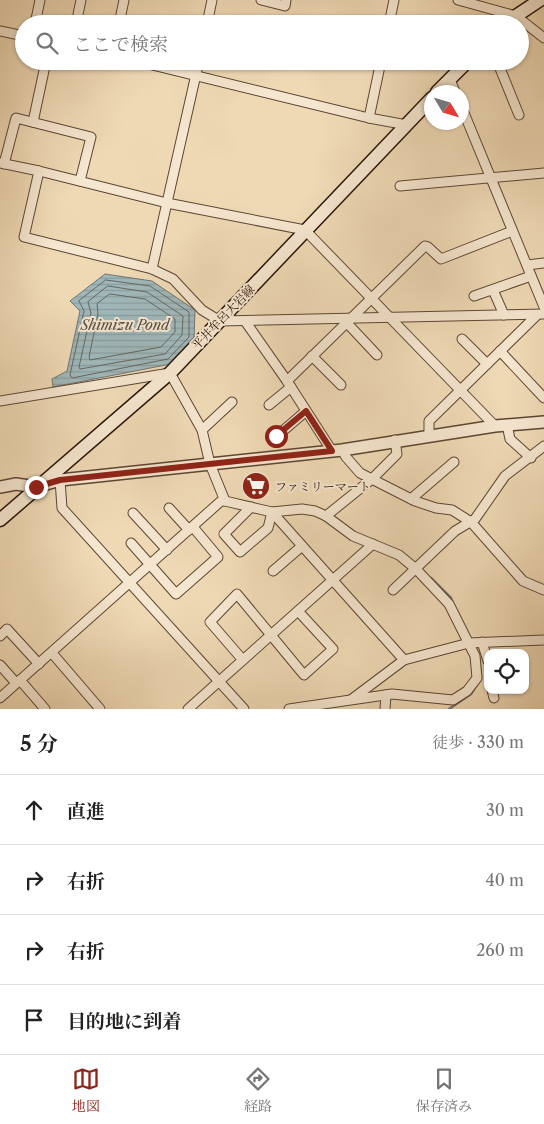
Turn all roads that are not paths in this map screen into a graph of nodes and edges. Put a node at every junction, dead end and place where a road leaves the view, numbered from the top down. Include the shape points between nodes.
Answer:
1 (40, 0) edge
2 (81, 0) edge
3 (124, 0) edge
4 (212, 0) edge
5 (260, 0) edge
6 (286, 0) edge
7 (394, 0) edge
8 (458, 0) edge
9 (540, 0) edge
10 (37, 15) edge
11 (78, 15) edge
12 (121, 15) edge
13 (209, 15) edge
14 (391, 15) edge
15 (498, 15) edge
16 (519, 15) edge
17 (529, 30) edge
18 (0, 31) edge
19 (15, 34) edge
20 (544, 38) edge
21 (44, 70) edge
22 (172, 70) edge
23 (197, 70) edge
24 (379, 70) edge
25 (459, 70) edge
26 (501, 70) edge
27 (196, 76) junction
28 (450, 79) junction
29 (444, 85) edge
30 (452, 85) edge
31 (424, 107) edge
32 (519, 115) dead end
33 (369, 118) junction
34 (33, 122) junction
35 (407, 125) junction
36 (469, 126) edge
37 (2, 164) edge
38 (39, 171) junction
39 (544, 173) edge
40 (490, 178) junction
41 (80, 181) junction
42 (400, 186) dead end
43 (167, 203) junction
44 (305, 230) junction
45 (512, 231) junction
46 (544, 263) edge
47 (527, 266) junction
48 (152, 269) junction
49 (531, 276) junction
50 (493, 290) junction
51 (474, 296) dead end
52 (373, 298) junction
53 (544, 307) edge
54 (504, 315) junction
55 (541, 315) edge
56 (392, 318) junction
57 (220, 321) junction
58 (245, 321) junction
59 (349, 321) junction
60 (462, 340) dead end
61 (500, 351) junction
62 (377, 355) dead end
63 (312, 356) junction
64 (487, 364) junction
65 (170, 373) junction
66 (289, 384) junction
67 (341, 385) dead end
68 (461, 389) junction
69 (544, 398) edge
70 (0, 401) edge
71 (232, 402) dead end
72 (269, 405) dead end
73 (306, 411) junction
74 (544, 422) edge
75 (501, 426) junction
76 (202, 430) junction
77 (276, 436) dead end
78 (430, 436) junction
79 (395, 440) junction
80 (543, 449) edge
81 (337, 450) junction
82 (531, 458) junction
83 (454, 462) dead end
84 (210, 464) junction
85 (372, 479) junction
86 (60, 480) junction
87 (0, 487) edge
88 (36, 487) junction
89 (411, 499) junction
90 (224, 500) junction
91 (251, 507) junction
92 (169, 508) dead end
93 (272, 512) junction
94 (133, 513) dead end
95 (326, 516) junction
96 (0, 520) edge
97 (471, 522) junction
98 (191, 529) junction
99 (131, 543) dead end
100 (374, 544) junction
101 (302, 546) junction
102 (167, 550) junction
103 (150, 565) junction
104 (416, 569) junction
105 (273, 571) dead end
106 (332, 581) junction
107 (131, 582) junction
108 (393, 590) dead end
109 (544, 590) edge
110 (298, 611) junction
111 (271, 634) junction
112 (0, 636) edge
113 (544, 640) edge
114 (474, 643) junction
115 (52, 653) junction
116 (484, 655) edge
117 (242, 659) junction
118 (404, 660) junction
119 (39, 664) junction
120 (0, 665) edge
121 (218, 681) junction
122 (18, 682) junction
123 (386, 695) junction
124 (0, 698) edge
125 (352, 699) junction
126 (334, 706) edge
127 (45, 709) edge
128 (100, 709) edge
129 (188, 709) edge
130 (244, 709) edge
131 (289, 709) edge
132 (386, 709) edge

1 - 10 street
2 - 11 street
3 - 12 street
4 - 13 street
5 - 6 street via 285,6
7 - 14 street
8 - 15 street
9 - 16 main road
17 - 20 street
18 - 19 street
21 - 34 street
22 - 27 street
23 - 27 street
24 - 33 street
25 - 28 main road
26 - 32 street
27 - 33 street
27 - 43 street
28 - 29 main road
28 - 30 street
31 - 35 main road, 平井牟呂大岩線
33 - 35 street
34 - 37 street via 16,118
34 - 41 street via 91,137
35 - 44 main road, 平井牟呂大岩線
36 - 40 street
37 - 38 street
38 - 41 street
38 - 48 street via 24,237
39 - 40 street
40 - 42 street
40 - 45 street
41 - 43 street
43 - 44 street
43 - 48 street
44 - 52 street
44 - 57 main road, 平井牟呂大岩線
45 - 47 street
45 - 52 street via 442,259 425,246
46 - 47 street
47 - 49 street
48 - 57 street via 173,279 202,310
49 - 50 street
49 - 53 street
50 - 51 street
50 - 54 street
52 - 56 street
52 - 59 street
54 - 55 street
54 - 56 street
55 - 61 street
56 - 59 street
56 - 68 street
57 - 58 street
57 - 65 main road, 平井牟呂大岩線
58 - 59 street
58 - 66 street
59 - 62 street
59 - 63 street
60 - 64 street
61 - 64 street
61 - 69 street
63 - 66 street
63 - 67 street
64 - 68 street
65 - 70 street
65 - 76 street
65 - 88 main road, 平井牟呂大岩線
66 - 72 street
66 - 73 street
68 - 75 street
68 - 78 street via 429,421
71 - 76 street
73 - 77 street
73 - 81 street
74 - 75 street
75 - 78 street
75 - 82 street
76 - 84 street
78 - 79 street
79 - 81 street
79 - 85 street via 397,454
80 - 82 street
81 - 84 street
81 - 85 street via 360,473
82 - 97 street via 505,476 483,510
83 - 89 street
84 - 86 street
84 - 90 street
85 - 89 street
85 - 95 street
86 - 88 street
86 - 107 street via 62,508
87 - 88 street via 16,484
88 - 96 main road, 平井牟呂大岩線
89 - 97 street via 452,510
90 - 91 street
90 - 98 street
91 - 93 street
91 - 93 street via 224,534 240,552 268,528
92 - 98 street
93 - 95 street via 302,509
93 - 101 street
94 - 102 street
95 - 100 street via 353,536
97 - 104 street via 455,531
97 - 109 street via 523,581
98 - 102 street
98 - 103 street via 218,557 176,594
99 - 103 street
100 - 104 street via 399,555
100 - 106 street
101 - 105 street
101 - 106 street
102 - 103 street
103 - 107 street
104 - 108 street
104 - 114 street via 449,604
106 - 110 street
106 - 118 street
107 - 115 street
107 - 121 street
110 - 111 street
110 - 111 street via 333,649 304,675
111 - 117 street
111 - 117 street via 237,594 210,622
112 - 119 street via 7,630
113 - 114 street
114 - 116 street
114 - 118 street
114 - 123 street via 477,678 459,697 448,700
115 - 119 street
115 - 128 street
117 - 121 street
118 - 125 street
119 - 122 street
120 - 122 street
121 - 129 street
121 - 130 street
122 - 124 street
122 - 127 street
123 - 125 street
123 - 132 street
125 - 126 street
126 - 131 street

